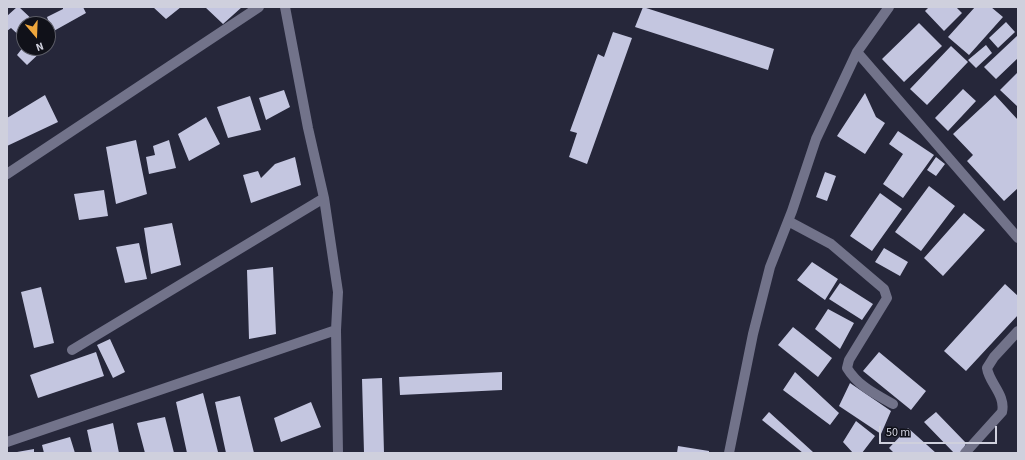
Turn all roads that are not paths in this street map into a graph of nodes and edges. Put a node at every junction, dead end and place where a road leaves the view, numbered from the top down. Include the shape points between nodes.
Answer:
1 (259, 7) edge
2 (285, 7) edge
3 (888, 7) edge
4 (857, 52) junction
5 (7, 174) edge
6 (324, 198) junction
7 (788, 221) junction
8 (1018, 238) edge
9 (336, 330) junction
10 (1018, 331) edge
11 (72, 350) dead end
12 (893, 404) dead end
13 (7, 442) edge
14 (338, 453) edge
15 (729, 453) edge
16 (965, 453) edge

1 - 5 street
2 - 6 street
3 - 4 street
4 - 7 street via 816,139
4 - 8 street
6 - 9 street via 338,292
6 - 11 street
7 - 12 street via 831,244 884,289 887,298 849,360 847,368 862,386
7 - 15 street via 770,267 753,334
9 - 13 street
9 - 14 street
10 - 16 street via 987,368 988,375 1004,405 1002,412

